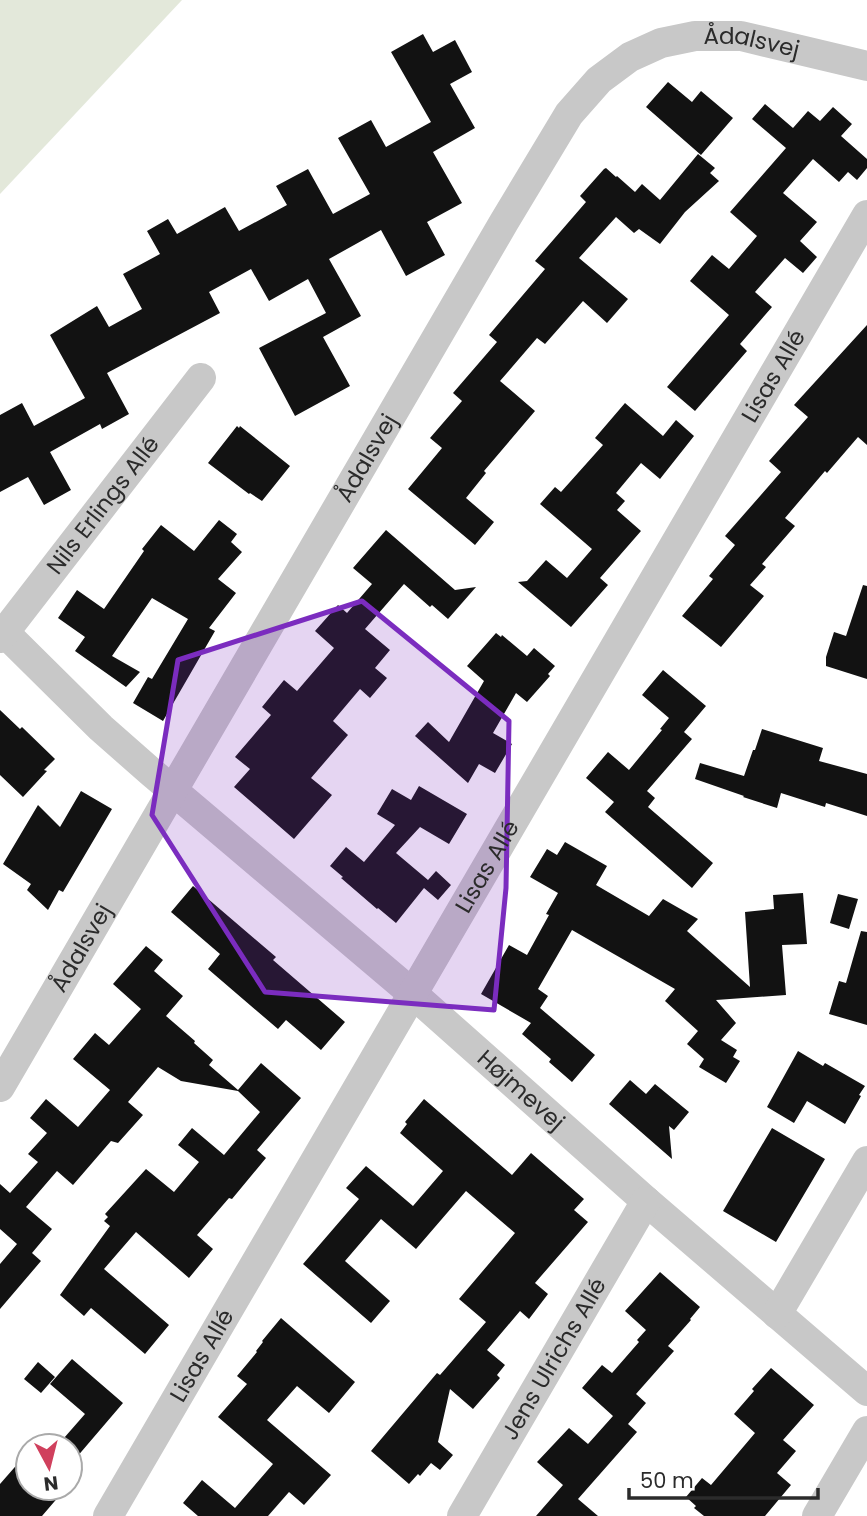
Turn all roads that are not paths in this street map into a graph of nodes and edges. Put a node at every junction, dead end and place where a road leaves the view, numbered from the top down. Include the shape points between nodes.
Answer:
1 (867, 66) edge
2 (867, 215) edge
3 (201, 379) dead end
4 (2, 635) edge
5 (173, 791) junction
6 (413, 994) junction
7 (0, 1087) edge
8 (867, 1161) edge
9 (646, 1201) junction
10 (777, 1314) junction
11 (867, 1391) edge
12 (867, 1431) edge
13 (108, 1516) edge
14 (462, 1516) edge
15 (817, 1516) edge

1 - 5 street, Ådalsvej via 741,36 695,36 630,57 599,80 569,114 542,158
2 - 6 street, Lisas Allé
3 - 4 street, Nils Erlings Allé
4 - 5 street, Nils Erlings Allé
5 - 6 street, Højmevej
5 - 7 street, Ådalsvej
6 - 9 street, Højmevej
6 - 13 street, Lisas Allé
8 - 10 street
9 - 10 street, Højmevej
9 - 14 street, Jens Ulrichs Allé
10 - 11 street, Højmevej
12 - 15 street

